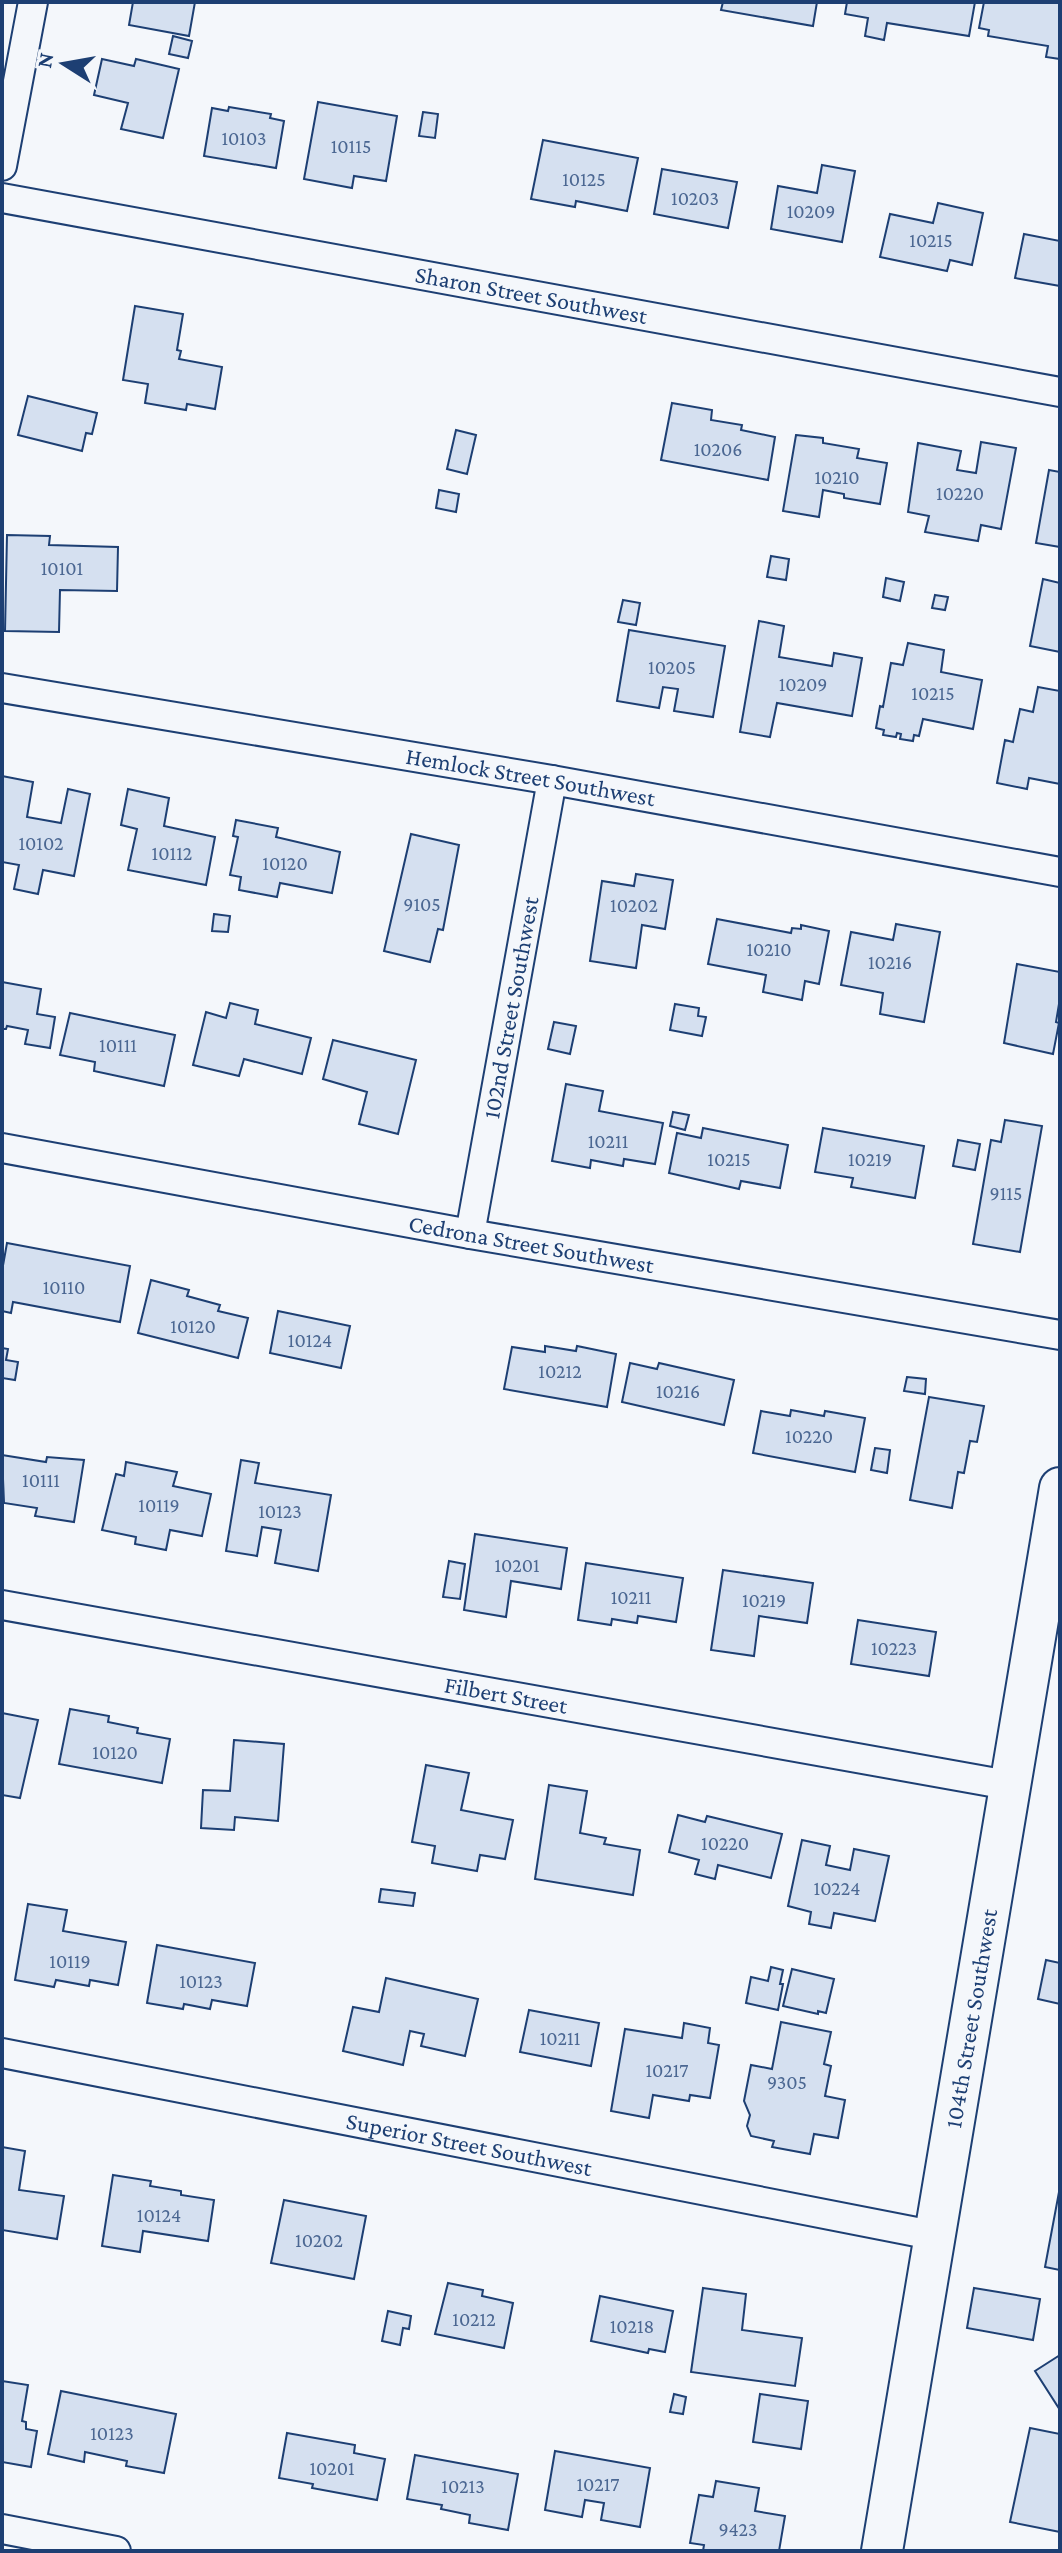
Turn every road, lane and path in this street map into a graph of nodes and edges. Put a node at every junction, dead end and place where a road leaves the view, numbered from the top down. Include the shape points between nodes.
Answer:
1 (33, 2) edge
2 (2, 166) edge
3 (2, 198) edge
4 (1060, 392) edge
5 (2, 688) edge
6 (552, 780) junction
7 (1060, 872) edge
8 (2, 1148) edge
9 (470, 1234) junction
10 (1060, 1335) edge
11 (1060, 1488) edge
12 (2, 1605) edge
13 (1008, 1785) junction
14 (2, 2053) edge
15 (937, 2236) junction
16 (2, 2529) edge
17 (116, 2551) edge
18 (882, 2551) edge

1 - 2 street
3 - 4 street, Sharon Street Southwest
5 - 6 street, Hemlock Street Southwest
6 - 7 street, Hemlock Street Southwest
6 - 9 street, 102nd Street Southwest
8 - 9 street, Cedrona Street Southwest
9 - 10 street, Cedrona Street Southwest
11 - 13 street, 104th Street Southwest
12 - 13 street, Filbert Street
13 - 15 street, 104th Street Southwest
14 - 15 street, Superior Street Southwest
15 - 18 street, 104th Street Southwest
16 - 17 street

